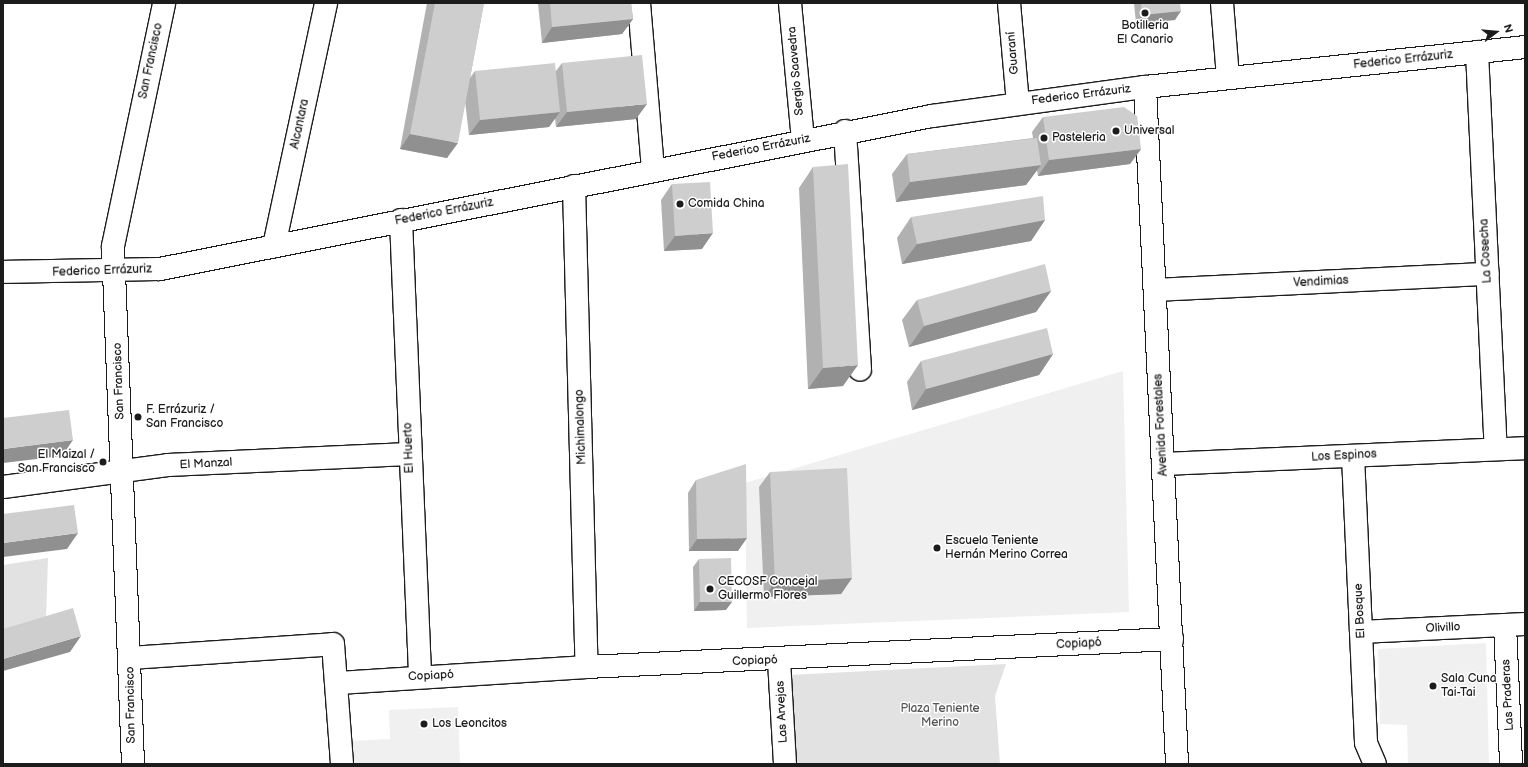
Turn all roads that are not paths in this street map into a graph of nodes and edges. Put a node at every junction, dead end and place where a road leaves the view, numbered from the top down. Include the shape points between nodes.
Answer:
1 (164, 3) edge
2 (326, 3) edge
3 (639, 3) edge
4 (790, 3) edge
5 (1009, 3) edge
6 (1222, 3) edge
7 (1525, 47) edge
8 (1477, 52) junction
9 (1228, 78) junction
10 (1145, 87) junction
11 (1018, 103) junction
12 (845, 131) junction
13 (803, 140) junction
14 (654, 170) junction
15 (574, 186) junction
16 (401, 220) junction
17 (274, 246) junction
18 (3, 272) edge
19 (113, 272) junction
20 (1488, 274) junction
21 (1155, 290) junction
22 (860, 370) dead end
23 (1525, 448) edge
24 (1496, 450) junction
25 (409, 454) junction
26 (1353, 456) junction
27 (1163, 464) junction
28 (122, 473) junction
29 (3, 486) edge
30 (1515, 625) edge
31 (1361, 632) junction
32 (1172, 639) junction
33 (130, 658) junction
34 (779, 660) junction
35 (587, 667) junction
36 (420, 676) junction
37 (338, 683) junction
38 (133, 764) edge
39 (342, 764) edge
40 (785, 764) edge
41 (1178, 764) edge
42 (1375, 764) edge
43 (1511, 764) edge

1 - 19 street, San Francisco via 115,232
2 - 17 street, Alcantara
3 - 14 street
4 - 13 street, Sergio Saavedra
5 - 11 street, Guaraní
6 - 9 street
7 - 8 street, Federico Errázuriz
8 - 9 street, Federico Errázuriz
8 - 20 street, La Cosecha
9 - 10 street, Federico Errázuriz
10 - 11 street, Federico Errázuriz
10 - 21 street, Avenida Forestales
11 - 12 street, Federico Errázuriz
12 - 13 street, Federico Errázuriz
12 - 22 street
13 - 14 street, Federico Errázuriz
14 - 15 street, Federico Errázuriz
15 - 16 street, Federico Errázuriz
15 - 35 street, Michimalongo
16 - 17 street, Federico Errázuriz
16 - 25 street, El Huerto
17 - 19 street, Federico Errázuriz via 160,269
18 - 19 street, Federico Errázuriz
19 - 28 street, San Francisco
20 - 21 street, Vendimias
20 - 24 street, La Cosecha
21 - 27 street, Avenida Forestales
23 - 24 street, Los Espinos
24 - 26 street, Los Espinos
25 - 28 street, El Manzal via 168,465
25 - 36 street, El Huerto
26 - 27 street, Los Espinos
26 - 31 street, El Bosque
27 - 32 street, Avenida Forestales
28 - 29 street, El Manzal
28 - 33 street, San Francisco
30 - 31 street, Olivillo
30 - 43 street, Las Praderas
31 - 42 street, El Bosque via 1366,743
32 - 34 street, Copiapó
32 - 41 street, Avenida Forestales
33 - 37 street via 333,644
33 - 38 street, San Francisco
34 - 35 street, Copiapó
34 - 40 street, Las Arvejas
35 - 36 street, Copiapó
36 - 37 street, Copiapó
37 - 39 street

